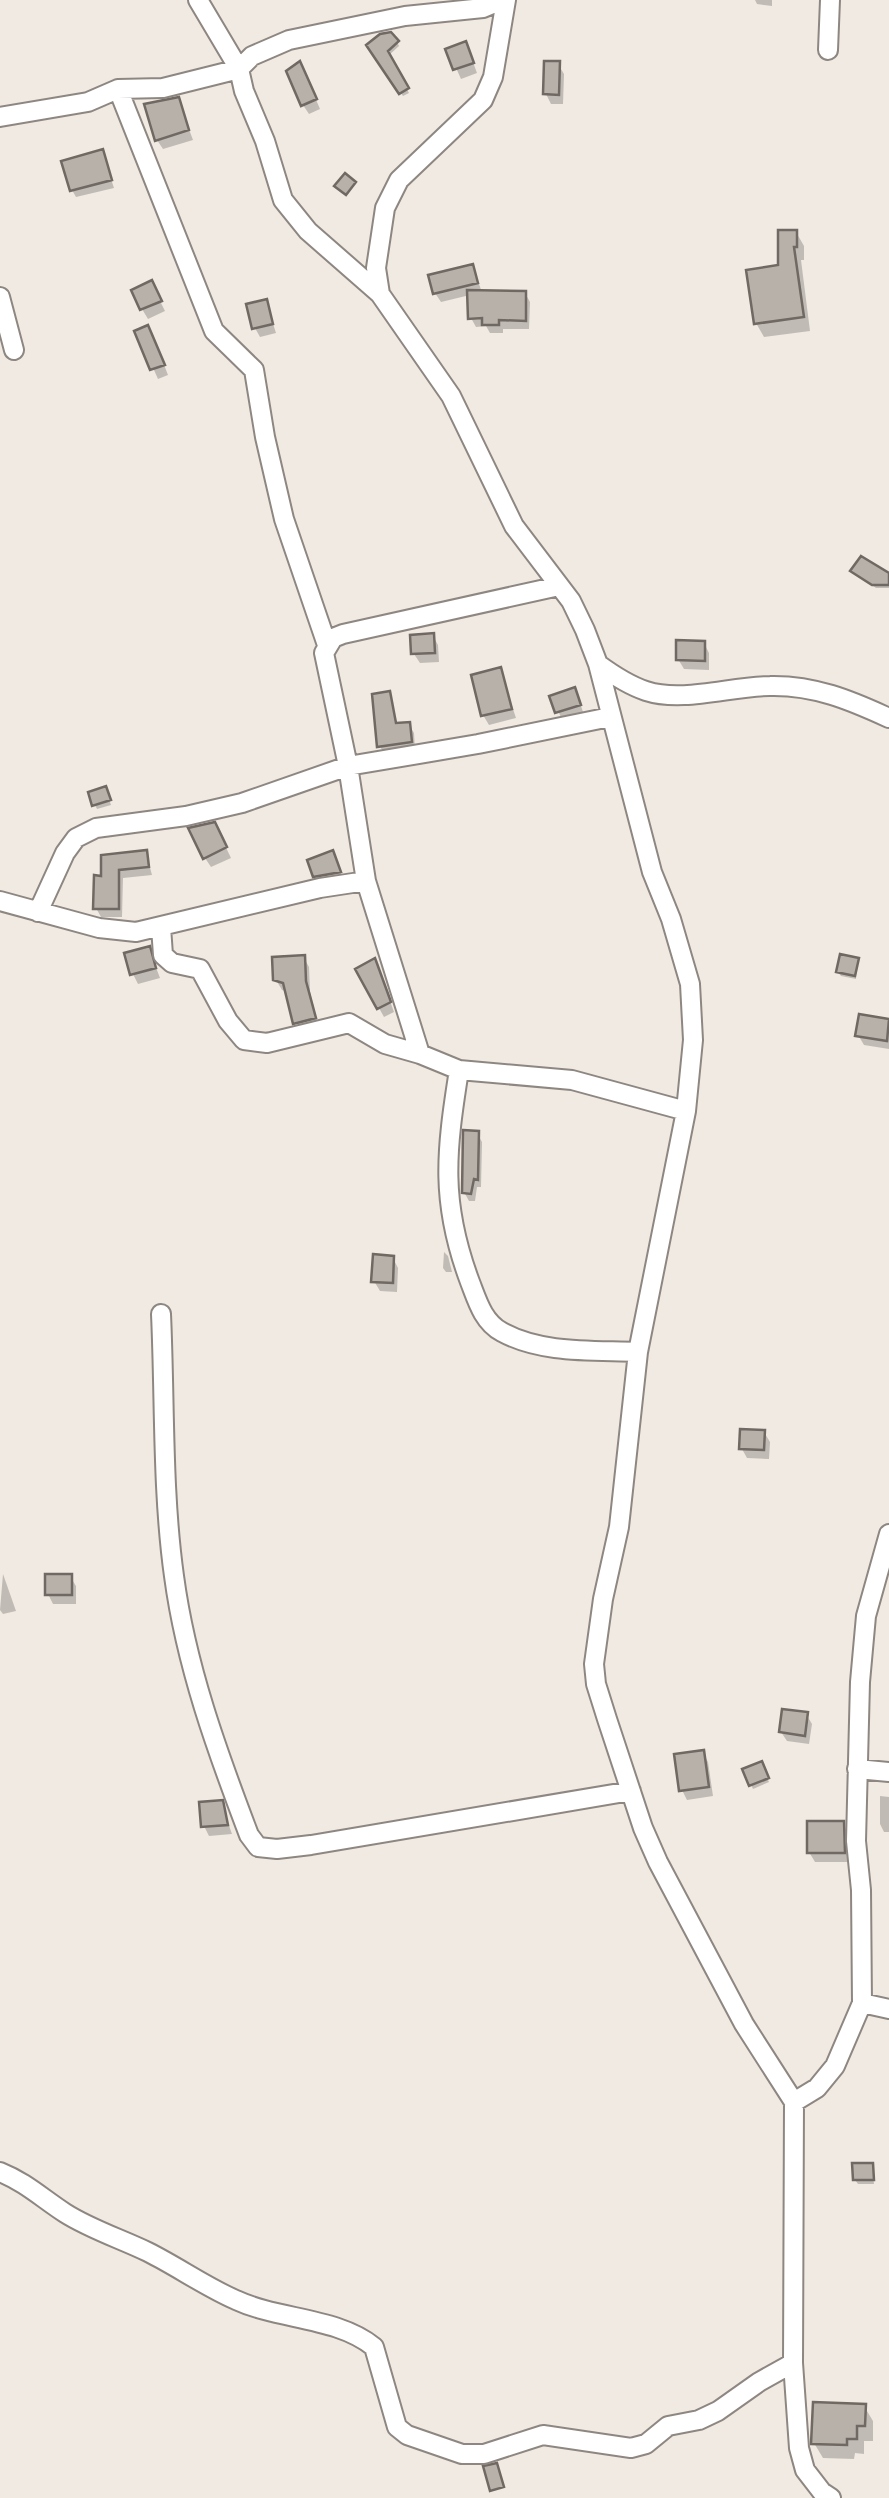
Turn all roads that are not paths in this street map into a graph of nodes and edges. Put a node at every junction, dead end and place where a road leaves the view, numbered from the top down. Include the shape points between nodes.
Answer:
1 (198, 0) edge
2 (504, 0) edge
3 (830, 0) edge
4 (828, 50) dead end
5 (240, 69) junction
6 (118, 90) junction
7 (0, 117) edge
8 (380, 294) junction
9 (0, 296) edge
10 (14, 350) dead end
11 (559, 586) junction
12 (326, 645) junction
13 (598, 664) junction
14 (610, 717) junction
15 (889, 718) edge
16 (348, 766) junction
17 (366, 881) junction
18 (0, 902) edge
19 (38, 912) junction
20 (162, 927) junction
21 (420, 1054) junction
22 (459, 1070) junction
23 (686, 1111) junction
24 (161, 1314) dead end
25 (638, 1352) junction
26 (889, 1534) edge
27 (857, 1769) junction
28 (889, 1772) edge
29 (631, 1791) junction
30 (862, 2002) junction
31 (889, 2009) edge
32 (794, 2102) junction
33 (0, 2172) edge
34 (794, 2364) junction
35 (831, 2498) edge

1 - 5 street
2 - 5 street via 289,40
2 - 8 street via 483,100 399,180 386,208 376,268
3 - 4 street
5 - 6 street via 164,88
5 - 8 street via 283,200
6 - 7 street via 88,102
6 - 12 street via 214,331 254,370 284,519
8 - 11 street via 450,396 514,526
9 - 10 street
11 - 12 street via 343,634
11 - 13 street
12 - 16 street via 323,662
13 - 14 street
13 - 15 street via 648,692 811,689
14 - 16 street
14 - 23 street via 690,984
16 - 17 street
16 - 19 street via 242,803 96,828 76,838
17 - 20 street
17 - 21 street
18 - 19 street
19 - 20 street via 119,931
20 - 21 street via 164,955 200,969 244,1040 267,1043 349,1023
21 - 22 street
22 - 23 street via 572,1080
22 - 25 street via 448,1207 486,1318 527,1342
23 - 25 street
24 - 29 street via 168,1528 180,1615 216,1747 258,1847 311,1845
25 - 29 street via 620,1526 594,1664
26 - 27 street via 866,1616
27 - 28 street
27 - 30 street
29 - 32 street via 679,1903
30 - 31 street
30 - 32 street via 835,2066
32 - 34 street
33 - 34 street via 66,2214 232,2298 368,2342 397,2427 441,2449 484,2454 543,2435 631,2448 668,2426 718,2411
34 - 35 street via 805,2470

